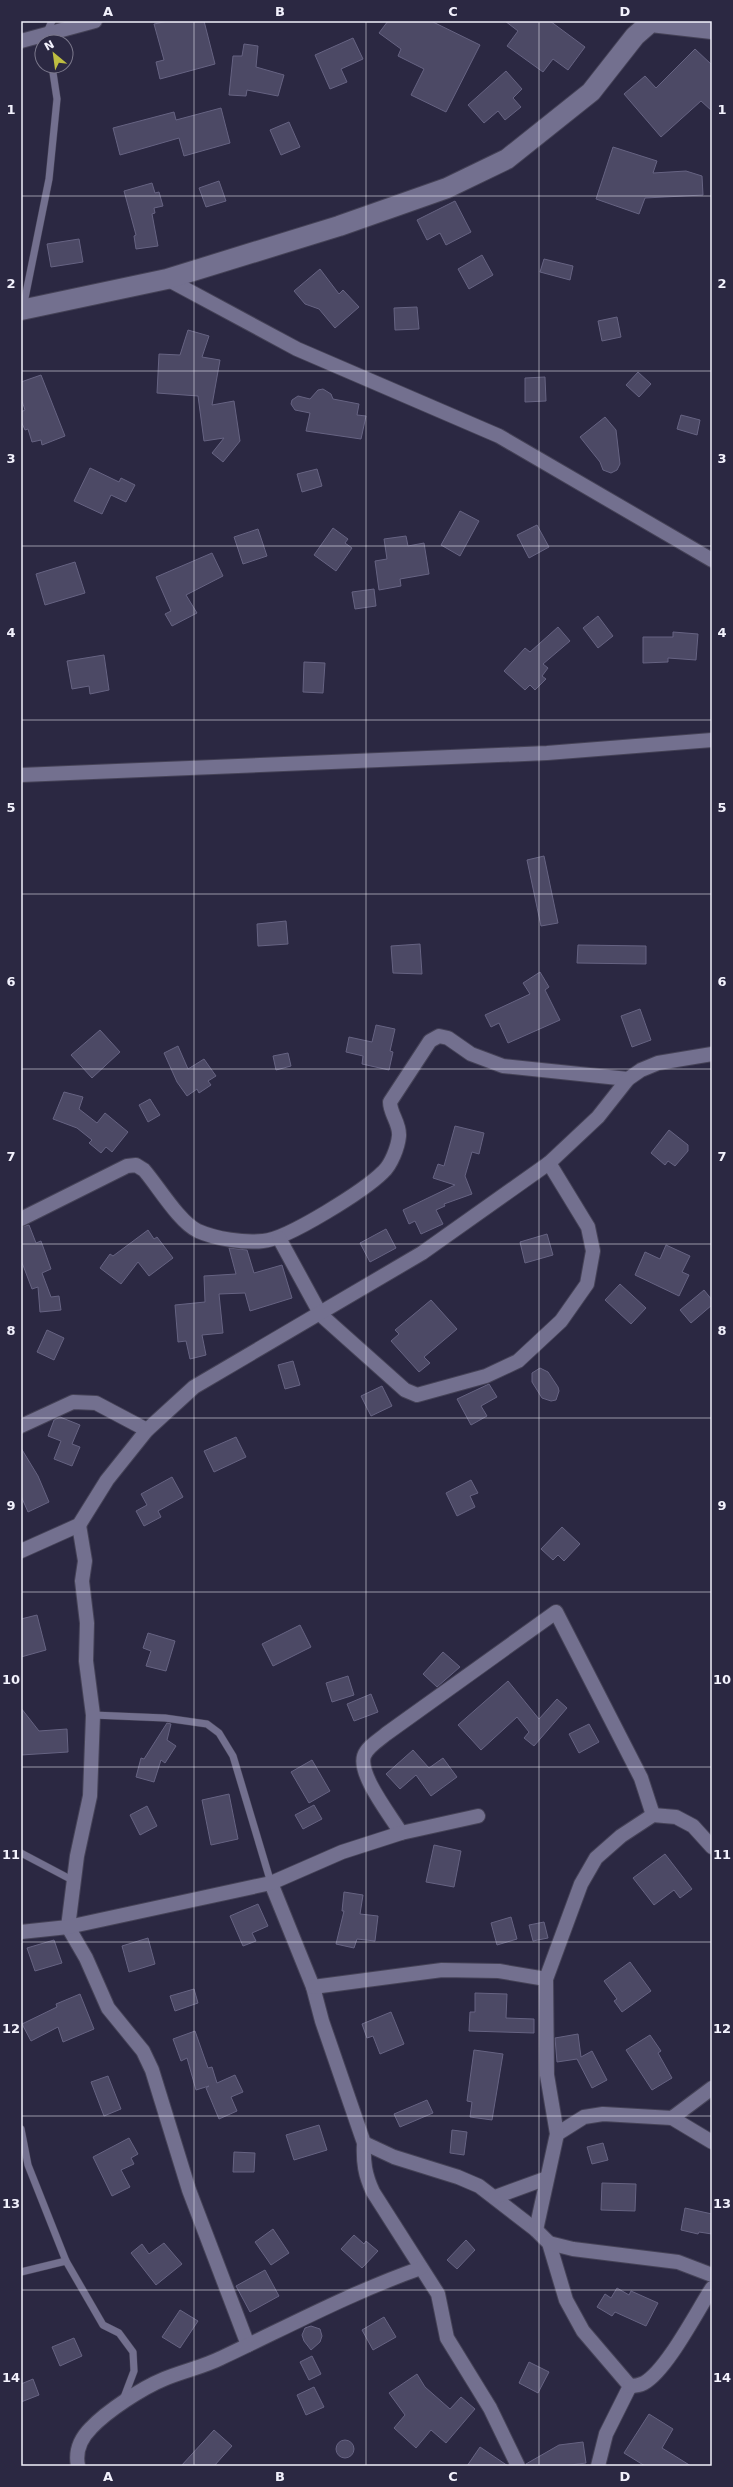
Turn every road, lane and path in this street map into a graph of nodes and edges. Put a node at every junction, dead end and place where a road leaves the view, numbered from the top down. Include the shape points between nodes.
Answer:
1 (95, 21) edge
2 (650, 21) edge
3 (711, 27) edge
4 (49, 32) edge
5 (21, 41) edge
6 (53, 74) edge
7 (167, 279) junction
8 (22, 310) edge
9 (712, 560) edge
10 (712, 740) edge
11 (21, 775) edge
12 (712, 1054) edge
13 (628, 1079) junction
14 (549, 1163) junction
15 (21, 1219) edge
16 (279, 1238) junction
17 (321, 1315) junction
18 (21, 1426) edge
19 (147, 1430) junction
20 (79, 1525) junction
21 (21, 1551) edge
22 (93, 1715) junction
23 (653, 1815) junction
24 (478, 1816) dead end
25 (401, 1833) junction
26 (712, 1847) edge
27 (21, 1853) edge
28 (74, 1881) junction
29 (271, 1883) junction
30 (68, 1927) junction
31 (21, 1932) edge
32 (546, 1979) junction
33 (313, 1987) junction
34 (712, 2088) edge
35 (672, 2118) junction
36 (21, 2129) edge
37 (557, 2134) junction
38 (712, 2142) edge
39 (364, 2143) junction
40 (547, 2178) junction
41 (495, 2197) junction
42 (536, 2230) junction
43 (549, 2242) junction
44 (66, 2261) junction
45 (420, 2268) junction
46 (21, 2272) edge
47 (712, 2275) edge
48 (712, 2288) edge
49 (248, 2345) junction
50 (630, 2386) junction
51 (122, 2404) junction
52 (78, 2466) edge
53 (518, 2466) edge
54 (598, 2466) edge

1 - 4 street
2 - 3 street
2 - 7 street via 591,92 507,159 447,188 339,226
4 - 5 street
6 - 8 lane via 57,99 49,178
7 - 8 street
7 - 9 street via 297,349 499,436
10 - 11 street via 539,753
12 - 13 street via 658,1063
13 - 14 street via 598,1117
13 - 16 street via 503,1066 472,1054 448,1038 439,1036 430,1041 390,1102 390,1108 398,1122 399,1136 384,1172 330,1210
14 - 17 street via 422,1253
14 - 17 street via 588,1226 593,1251 587,1284 561,1321 518,1360 486,1376 417,1394 405,1390
15 - 16 street via 127,1166 136,1165 144,1170 187,1222 198,1230 228,1239 263,1241
16 - 17 street
17 - 19 street via 194,1387
18 - 19 street via 74,1402 96,1403
19 - 20 street via 107,1480
20 - 21 street
20 - 22 street via 85,1562 82,1580 87,1623 88,1693
22 - 28 street via 90,1796
22 - 29 lane via 165,1718 207,1724 219,1733 233,1756
23 - 25 street via 641,1778 556,1612 386,1734 367,1751 363,1765 369,1782
23 - 26 street via 676,1817 693,1826
23 - 32 street via 621,1836 596,1858 581,1884
24 - 25 street
25 - 29 street via 342,1852
27 - 28 lane
28 - 30 street
29 - 30 street
29 - 33 street
30 - 31 street
30 - 49 street via 86,1958 108,2008 143,2051 152,2070 189,2190
32 - 33 street via 499,1971 442,1970
32 - 37 street via 547,2076
33 - 39 street via 322,2021
34 - 35 street
35 - 37 street via 603,2114 584,2117
35 - 38 street
36 - 44 lane via 28,2165
37 - 40 street
39 - 41 street via 394,2156 458,2177
39 - 45 street via 363,2165 368,2182
40 - 41 street
40 - 42 street
41 - 42 street
42 - 43 street
43 - 47 street via 573,2249 678,2262
43 - 50 street via 566,2300 583,2331
44 - 46 lane
44 - 51 lane via 103,2325 119,2333 134,2352 134,2371
45 - 49 street via 373,2284
45 - 53 street via 438,2294 449,2343 490,2408
48 - 50 street via 670,2355 656,2372 646,2382
49 - 51 street via 163,2380
50 - 54 street via 606,2434
51 - 52 street via 83,2437 76,2456

